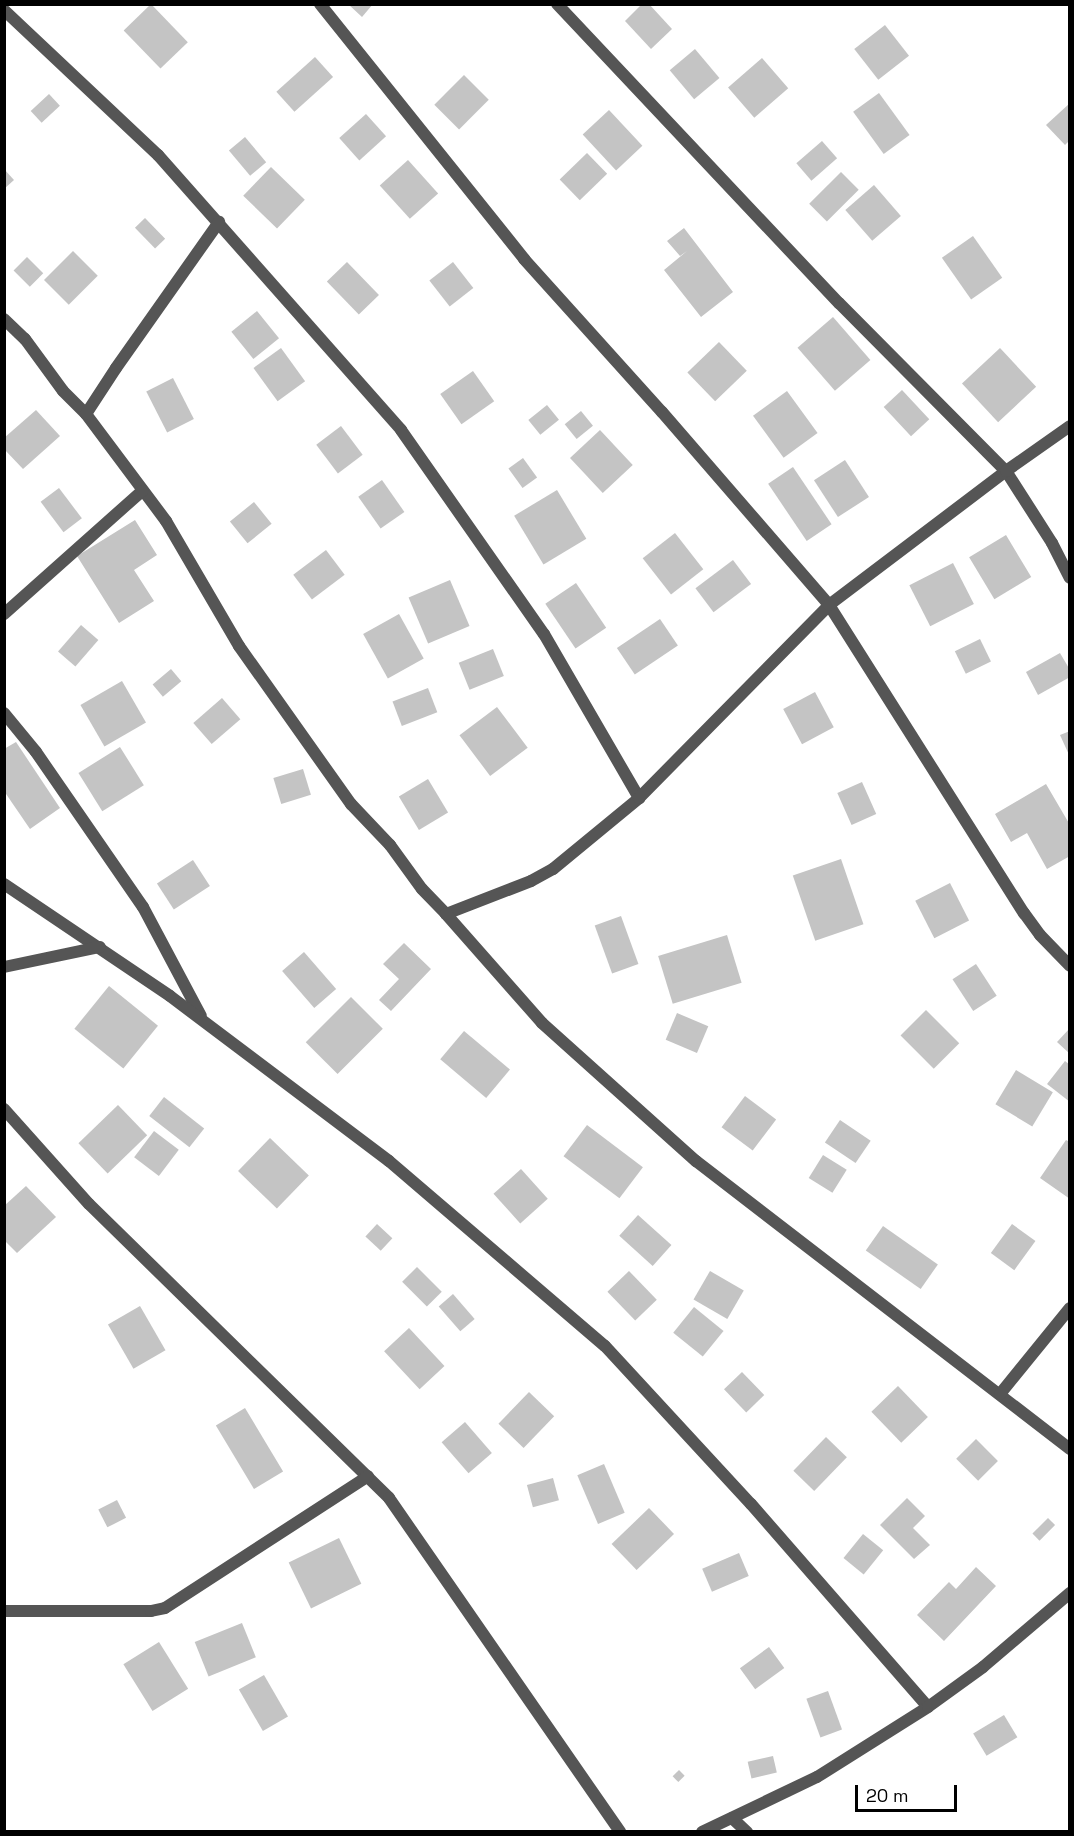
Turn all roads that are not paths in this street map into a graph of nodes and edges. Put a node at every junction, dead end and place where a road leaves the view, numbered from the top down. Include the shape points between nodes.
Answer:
1 (320, 4) edge
2 (557, 4) edge
3 (4, 10) edge
4 (219, 222) junction
5 (4, 319) edge
6 (86, 414) junction
7 (1070, 426) edge
8 (1006, 471) junction
9 (142, 491) junction
10 (1070, 578) edge
11 (829, 605) junction
12 (4, 614) edge
13 (4, 714) edge
14 (639, 798) junction
15 (4, 884) edge
16 (446, 914) junction
17 (100, 947) junction
18 (1070, 966) edge
19 (4, 967) edge
20 (204, 1021) junction
21 (4, 1109) edge
22 (1070, 1308) edge
23 (1000, 1394) junction
24 (1070, 1449) edge
25 (368, 1476) junction
26 (1070, 1593) edge
27 (4, 1611) edge
28 (928, 1707) junction
29 (732, 1818) junction
30 (620, 1832) edge
31 (702, 1832) edge
32 (747, 1832) edge

1 - 11 street via 524,259
2 - 8 street via 839,303
3 - 4 street via 158,155
4 - 6 street
4 - 14 street via 401,430 544,634
5 - 6 street
6 - 9 street
7 - 8 street
8 - 10 street
8 - 11 street
9 - 12 street
9 - 16 street via 166,521 239,646 293,725 351,804
11 - 14 street
11 - 18 street via 1024,913
13 - 20 street via 36,752 143,907
14 - 16 street via 553,869
15 - 17 street
16 - 23 street via 542,1023 696,1161
17 - 19 street
17 - 20 street
20 - 28 street via 398,1168 614,1354
21 - 25 street via 89,1204
22 - 23 street
23 - 24 street
25 - 27 street via 165,1608
25 - 30 street via 389,1498
26 - 28 street via 983,1667
28 - 29 street via 817,1777
29 - 31 street
29 - 32 street

